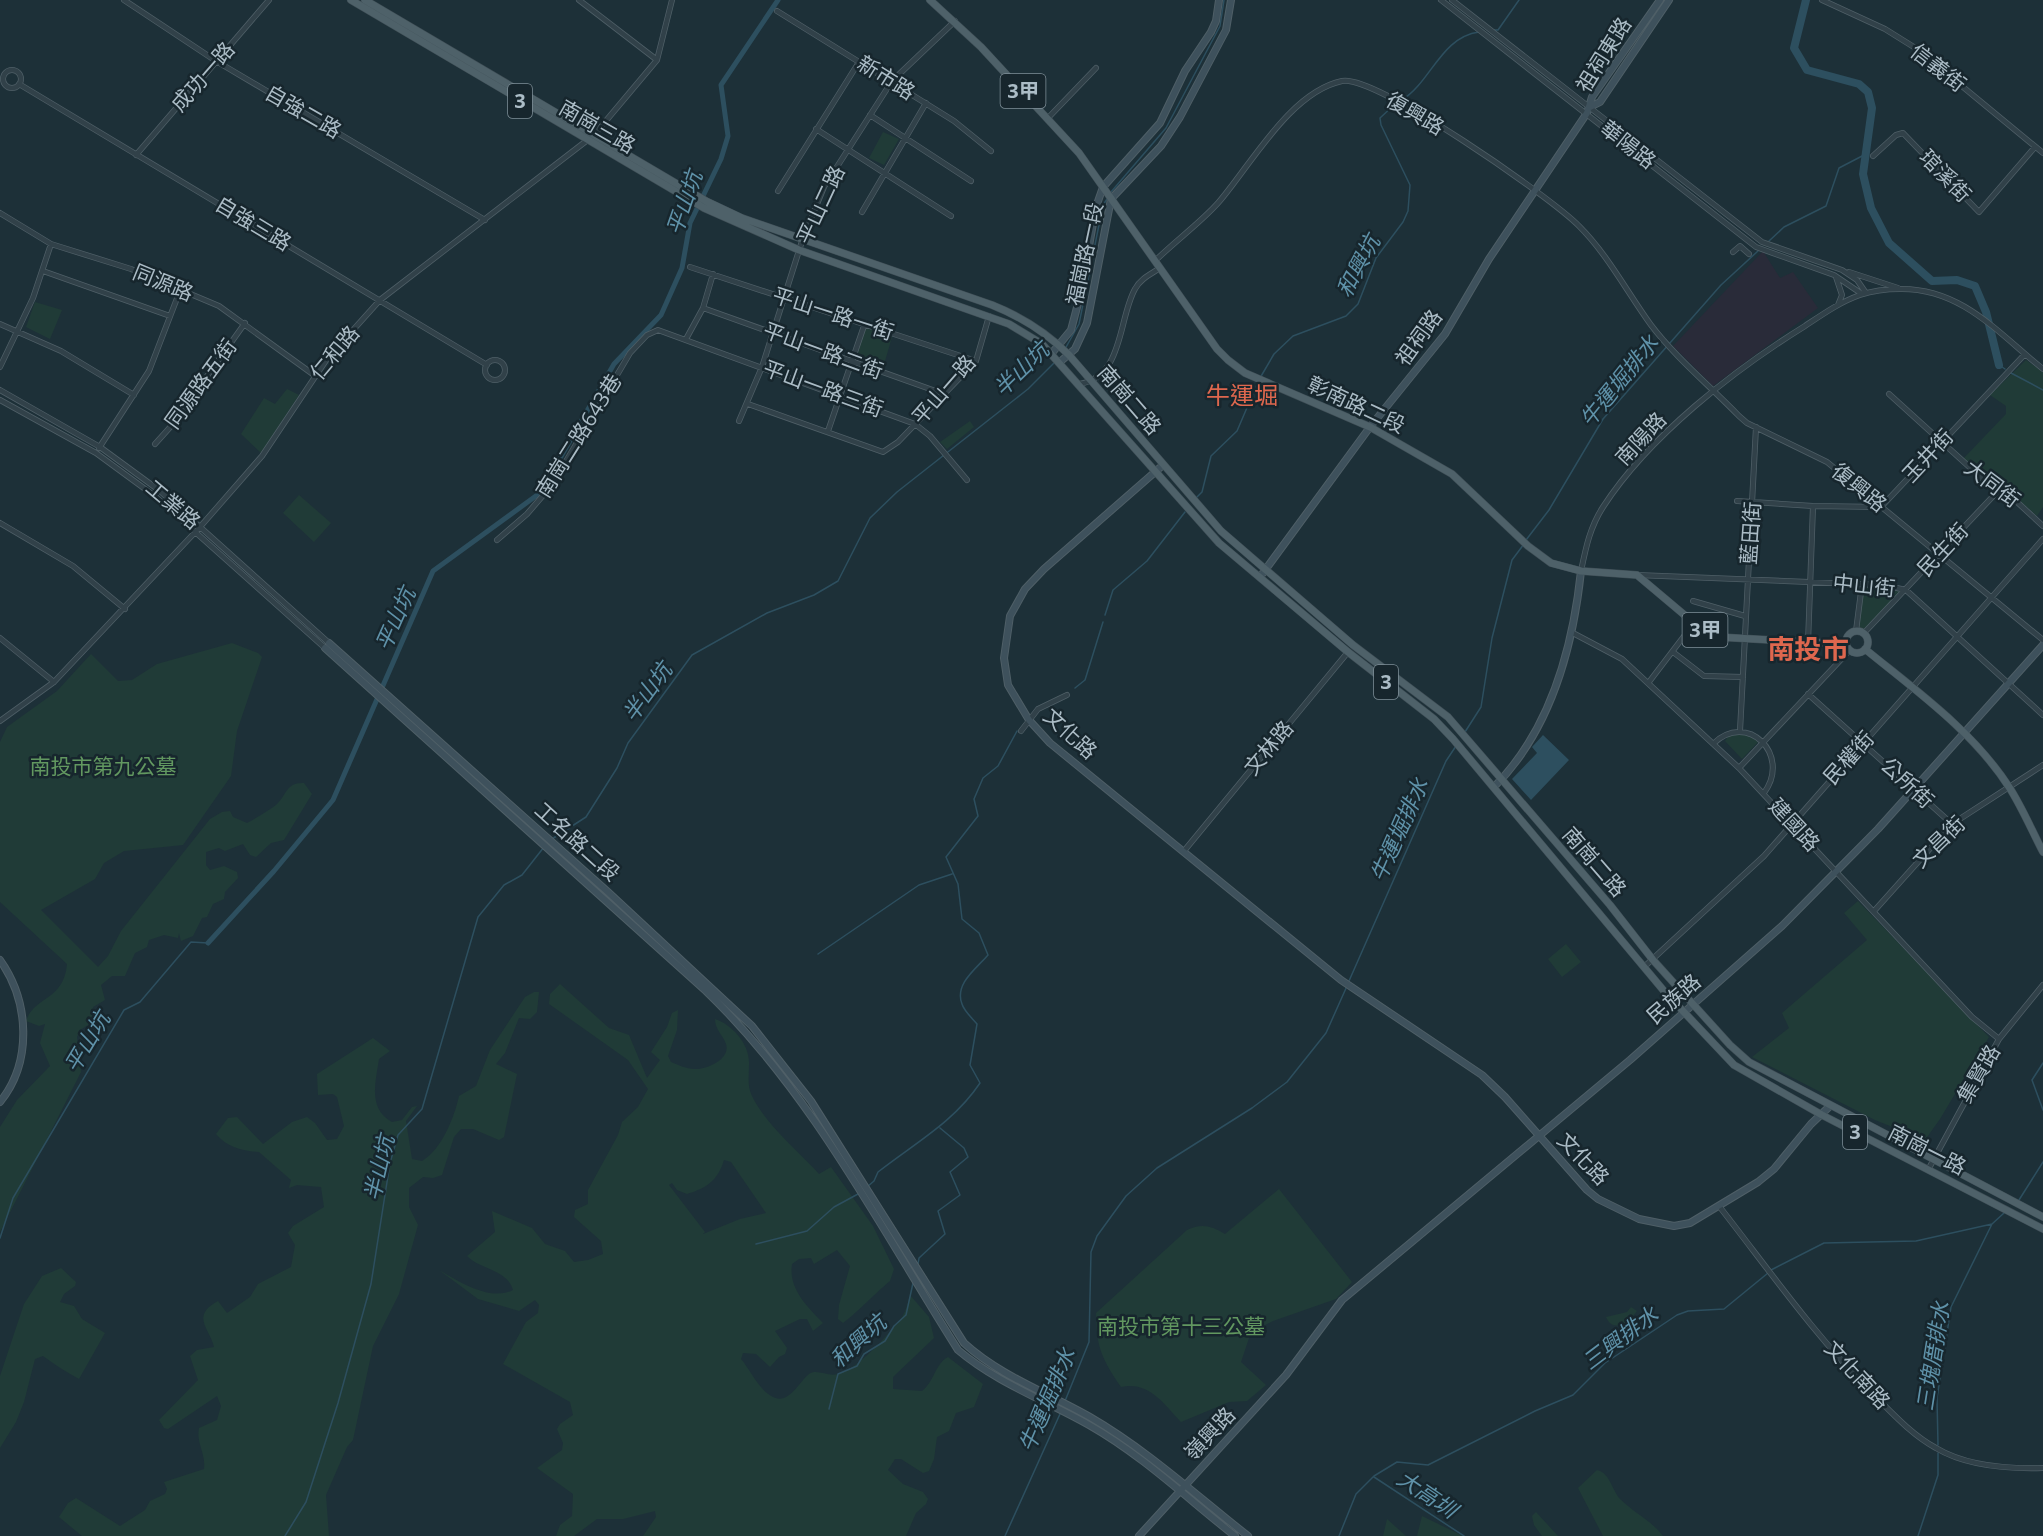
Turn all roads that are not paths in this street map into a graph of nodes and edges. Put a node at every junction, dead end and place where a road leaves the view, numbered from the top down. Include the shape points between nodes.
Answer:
1 (124, 0) edge
2 (270, 0) edge
3 (351, 0) edge
4 (365, 0) edge
5 (579, 0) edge
6 (672, 0) edge
7 (930, 0) edge
8 (1219, 0) edge
9 (1232, 0) edge
10 (1441, 0) edge
11 (1452, 0) edge
12 (1660, 0) edge
13 (1669, 0) edge
14 (1822, 0) edge
15 (777, 11) dead end
16 (956, 21) junction
17 (657, 60) junction
18 (216, 61) junction
19 (858, 62) junction
20 (1096, 68) dead end
21 (892, 81) junction
22 (19, 84) dead end
23 (1600, 102) junction
24 (926, 103) junction
25 (1588, 110) junction
26 (1597, 112) junction
27 (870, 115) junction
28 (1048, 118) junction
29 (816, 129) junction
30 (591, 138) junction
31 (906, 138) junction
32 (2035, 147) junction
33 (848, 150) junction
34 (991, 151) dead end
35 (2043, 153) edge
36 (136, 154) junction
37 (1873, 156) dead end
38 (884, 175) junction
39 (971, 182) dead end
40 (1536, 189) junction
41 (778, 190) dead end
42 (1107, 194) junction
43 (705, 205) junction
44 (862, 212) dead end
45 (0, 213) edge
46 (951, 216) dead end
47 (485, 220) junction
48 (803, 238) junction
49 (51, 244) junction
50 (799, 250) junction
51 (1733, 252) dead end
52 (1749, 254) dead end
53 (1155, 261) junction
54 (690, 267) dead end
55 (1160, 268) junction
56 (1842, 270) junction
57 (43, 271) junction
58 (713, 274) junction
59 (1834, 275) junction
60 (181, 288) junction
61 (1901, 289) junction
62 (1864, 294) junction
63 (784, 299) junction
64 (380, 300) junction
65 (1838, 305) junction
66 (702, 308) junction
67 (170, 316) junction
68 (989, 316) junction
69 (245, 323) junction
70 (865, 323) junction
71 (0, 324) edge
72 (657, 330) joint
73 (19, 332) junction
74 (773, 334) junction
75 (686, 339) junction
76 (1059, 345) junction
77 (1052, 353) junction
78 (2025, 354) junction
79 (1069, 355) junction
80 (852, 359) junction
81 (976, 361) junction
82 (1061, 362) junction
83 (487, 364) junction
84 (0, 367) edge
85 (762, 367) junction
86 (2043, 369) edge
87 (314, 375) junction
88 (1092, 382) junction
89 (1079, 384) junction
90 (0, 390) edge
91 (1714, 391) junction
92 (839, 394) junction
93 (944, 394) junction
94 (1889, 394) dead end
95 (134, 395) junction
96 (0, 400) edge
97 (748, 404) junction
98 (740, 421) dead end
99 (915, 424) junction
100 (1370, 427) junction
101 (1756, 427) junction
102 (828, 431) junction
103 (1941, 443) junction
104 (155, 444) dead end
105 (100, 447) junction
106 (96, 453) junction
107 (1163, 465) junction
108 (1155, 472) junction
109 (967, 480) dead end
110 (1997, 492) junction
111 (1737, 501) dead end
112 (1754, 502) junction
113 (1813, 506) junction
114 (1881, 507) junction
115 (0, 523) edge
116 (2043, 526) edge
117 (200, 527) junction
118 (194, 532) junction
119 (2043, 539) edge
120 (496, 540) dead end
121 (1939, 554) junction
122 (1265, 570) junction
123 (1581, 571) junction
124 (1637, 575) junction
125 (1260, 577) junction
126 (1748, 578) junction
127 (1810, 580) junction
128 (1862, 584) junction
129 (1906, 590) junction
130 (1992, 597) junction
131 (1693, 601) dead end
132 (125, 609) junction
133 (1745, 616) junction
134 (1694, 623) junction
135 (1856, 631) junction
136 (1571, 633) junction
137 (1864, 633) junction
138 (1958, 637) junction
139 (0, 638) edge
140 (1744, 638) junction
141 (1808, 643) junction
142 (2043, 643) edge
143 (1353, 645) junction
144 (327, 646) junction
145 (1848, 647) junction
146 (1864, 649) junction
147 (1348, 652) junction
148 (1672, 652) junction
149 (1743, 677) junction
150 (54, 682) junction
151 (1648, 682) junction
152 (2009, 682) junction
153 (1912, 688) junction
154 (1808, 693) junction
155 (1067, 695) dead end
156 (2043, 715) edge
157 (1029, 720) junction
158 (0, 721) edge
159 (1021, 731) dead end
160 (1740, 731) junction
161 (1964, 733) junction
162 (1863, 742) junction
163 (1762, 743) junction
164 (1713, 744) junction
165 (2043, 765) edge
166 (1739, 768) junction
167 (1501, 780) junction
168 (1494, 787) junction
169 (2009, 787) junction
170 (1912, 790) junction
171 (1764, 793) junction
172 (1791, 823) junction
173 (1952, 824) junction
174 (1184, 851) junction
175 (2043, 852) edge
176 (1839, 872) junction
177 (1875, 910) junction
178 (0, 960) edge
179 (1653, 960) junction
180 (1644, 968) junction
181 (2043, 985) edge
182 (1693, 1005) junction
183 (1683, 1013) junction
184 (738, 1016) junction
185 (749, 1029) junction
186 (2000, 1039) junction
187 (0, 1102) edge
188 (1830, 1106) junction
189 (1822, 1115) junction
190 (1538, 1135) junction
191 (1933, 1160) junction
192 (1928, 1170) junction
193 (1719, 1206) junction
194 (878, 1215) junction
195 (2043, 1217) edge
196 (2043, 1229) edge
197 (908, 1263) junction
198 (1303, 1352) joint
199 (1091, 1421) junction
200 (2043, 1468) edge
201 (1184, 1485) junction
202 (1178, 1491) junction
203 (1139, 1536) edge
204 (1235, 1536) edge
205 (1248, 1536) edge

1 - 18 street, 自強二路
2 - 18 street, 成功一路
3 - 30 main road, 南崗三路 / 3
4 - 30 main road, 南崗三路 / 3
5 - 17 street
6 - 17 street, 仁和路
7 - 16 main road, 彰南路二段 / 3甲
8 - 42 main road, 福崗路一段 via 1211,32 1185,71 1160,123
9 - 42 main road, 福崗路一段 via 1226,30 1180,117 1161,146
10 - 25 street, 華陽路
11 - 25 street, 華陽路
12 - 25 main road, 祖祠東路 via 1592,97
13 - 23 main road, 祖祠東路
14 - 32 street, 信義街 via 1885,29 1917,49
15 - 19 street, 新市路
16 - 21 street, 平山二路
16 - 28 main road, 彰南路二段 / 3甲
17 - 30 street, 仁和路
18 - 36 street, 成功一路
18 - 47 street, 自強二路
19 - 21 street, 新市路
19 - 29 street
20 - 28 street
21 - 24 street, 新市路
21 - 27 street, 平山二路
22 - 36 street, 自強三路
23 - 25 main road, 祖祠東路
23 - 26 street
24 - 31 street
24 - 34 street, 新市路
25 - 26 street, 華陽路
25 - 40 main road, 祖祠路
25 - 59 street, 華陽路 via 1756,247
26 - 56 street, 華陽路 via 1762,242
27 - 31 street
27 - 33 street, 平山二路
28 - 42 main road, 彰南路二段 / 3甲 via 1079,153
29 - 33 street
29 - 41 street
30 - 43 main road, 南崗三路 / 3
30 - 47 street, 仁和路
31 - 38 street
31 - 39 street
32 - 35 street, 信義街
32 - 37 street, 琯溪街 via 1979,212 1903,133
33 - 38 street
33 - 48 street, 平山二路 via 824,187
36 - 64 street, 自強三路
38 - 44 street
38 - 46 street
40 - 53 street, 復興路 via 1420,114 1365,86 1341,81 1300,103 1216,205
40 - 91 street, 復興路 via 1597,244 1665,342
40 - 100 main road, 祖祠路 via 1445,334
42 - 53 main road, 彰南路二段 / 3甲
42 - 76 main road, 福崗路一段 via 1096,207 1071,330
42 - 79 main road, 福崗路一段 via 1087,323
43 - 48 main road, 南崗二路 / 3
43 - 50 main road, 南崗二路 / 3
45 - 49 street, 同源路
47 - 64 street, 仁和路
48 - 50 street, 平山二路
48 - 76 main road, 南崗二路 / 3 via 1003,309 1033,324
49 - 57 street
49 - 60 street, 同源路
50 - 63 street, 平山二路
50 - 68 main road, 南崗二路 / 3
51 - 52 street via 1740,246
53 - 55 main road, 彰南路二段 / 3甲
54 - 58 street, 平山一路一街
55 - 88 street via 1136,286 1118,346
55 - 100 main road, 彰南路二段 / 3甲 via 1222,355 1236,367
56 - 61 street
56 - 62 street via 1857,280
57 - 67 street
57 - 73 street
58 - 63 street, 平山一路一街
58 - 66 street
59 - 62 street
59 - 65 street via 1842,295
60 - 67 street
60 - 69 street, 同源路
61 - 62 street, 南陽路
61 - 78 street, 南陽路 via 1942,296 1977,313
62 - 65 street, 南陽路
63 - 70 street, 平山一路一街
63 - 74 street, 平山二路
64 - 83 street, 自強三路
64 - 87 street, 仁和路
65 - 91 street, 南陽路 via 1760,355
66 - 74 street, 平山一路二街
66 - 75 street
67 - 95 street via 149,371
68 - 77 main road, 南崗二路 / 3 via 1025,333
68 - 81 street, 平山一路
69 - 87 street, 同源路
69 - 104 street, 同源路五街
70 - 80 street
70 - 81 street, 平山一路一街
71 - 73 street
72 - 75 street, 平山一路三街
72 - 120 street, 南崗二路643巷 via 630,353 552,485 527,514
73 - 84 street
73 - 95 street
74 - 80 street, 平山一路二街
74 - 85 street, 平山二路
75 - 85 street, 平山一路三街
76 - 77 main road, 福崗路一段
76 - 79 main road, 南崗二路 / 3
77 - 82 main road, 南崗二路 / 3
78 - 86 street
78 - 103 street, 玉井街
79 - 82 main road, 福崗路一段
79 - 88 main road, 南崗二路 / 3
80 - 92 street
80 - 93 street, 平山一路二街
81 - 93 street, 平山一路
82 - 89 main road, 南崗二路 / 3
83 - 83 street via 489,377 497,380 504,375 502,362 494,360
85 - 92 street, 平山一路三街
85 - 97 street, 平山二路
87 - 117 street, 仁和路 via 262,456
88 - 89 street
88 - 107 main road, 南崗二路 / 3
89 - 108 main road, 南崗二路 / 3
90 - 105 street, 工業路
91 - 101 street, 復興路
91 - 123 street, 南陽路 via 1668,432 1604,506 1590,531
92 - 99 street, 平山一路三街
92 - 102 street
93 - 99 street, 平山一路
94 - 103 street, 大同街
95 - 105 street
96 - 106 street, 工業路
97 - 98 street, 平山二路
97 - 102 street
99 - 102 street, 平山一路 via 883,452
99 - 109 street, 平山一路三街
100 - 122 main road, 祖祠路
100 - 123 main road, 彰南路二段 / 3甲 via 1452,474 1525,544 1551,563
101 - 112 street, 藍田街
101 - 114 street, 復興路 via 1827,462
103 - 110 street, 大同街
103 - 114 street, 玉井街
105 - 106 street
105 - 117 street, 工業路 via 160,491
106 - 118 street, 工業路 via 156,497
107 - 108 main road, 文化路
107 - 122 main road, 南崗二路 / 3 via 1221,531
108 - 125 main road, 南崗二路 / 3 via 1219,543
108 - 157 main road, 文化路 via 1068,546 1015,603 1007,629 1004,669 1015,701
110 - 116 street, 大同街 via 2004,489
110 - 121 street, 民生街
111 - 112 street
112 - 113 street
112 - 126 street, 藍田街
113 - 114 street
113 - 127 street
114 - 121 street, 復興路
115 - 132 street via 73,566
117 - 118 street, 仁和路
117 - 144 street, 工業路
118 - 132 street, 仁和路
118 - 144 street, 工業路
119 - 130 street, 民權街
121 - 129 street, 民生街
121 - 130 street, 復興路
122 - 125 main road, 祖祠路
122 - 143 main road, 南崗二路 / 3
123 - 124 main road, 彰南路二段 / 3甲
123 - 136 main road, 南陽路
124 - 126 street, 中山街
124 - 134 main road, 3甲
125 - 147 main road, 南崗二路 / 3
126 - 127 street, 中山街
126 - 133 street, 藍田街
127 - 128 street, 中山街
127 - 141 street
128 - 129 street, 中山街
128 - 135 street
129 - 137 street, 民生街
129 - 138 street, 中山街
130 - 138 street, 民權街
130 - 142 street, 復興路
131 - 133 street
132 - 150 street, 仁和路
133 - 140 street, 藍田街
134 - 140 main road, 3甲 via 1718,637
134 - 148 street
135 - 137 main road
135 - 145 main road via 1847,636
136 - 151 street, 建國路 via 1622,659
136 - 167 main road, 南陽路 via 1551,700
137 - 146 main road via 1868,642
138 - 152 street, 中山街
138 - 153 street, 民權街
139 - 150 street
140 - 141 main road, 3甲
140 - 149 street, 藍田街
141 - 145 main road, 3甲
142 - 152 main road, 民族路
143 - 147 street, 文林路
143 - 167 main road, 南崗二路 / 3 via 1437,707
144 - 184 main road, 工名路二段
144 - 184 main road, 工名路二段 via 374,680
145 - 146 main road, 3甲 via 1856,653
145 - 154 street
146 - 153 main road
147 - 168 main road, 南崗二路 / 3 via 1434,719
147 - 174 street, 文林路
148 - 149 street via 1704,676
148 - 151 street
149 - 160 street, 藍田街
150 - 158 street, 仁和路
151 - 164 street, 建國路
152 - 156 street, 中山街
152 - 161 main road, 民族路
153 - 161 main road
153 - 162 street, 民權街
154 - 162 street, 公所街
154 - 163 street
155 - 157 street via 1038,708
157 - 159 street
157 - 174 main road, 文化路 via 1050,743
160 - 163 street
160 - 164 street via 1725,734
161 - 169 main road
161 - 170 main road, 民族路
162 - 170 street, 公所街
162 - 172 street, 民權街
163 - 166 street
163 - 171 street via 1774,768 1773,782
164 - 166 street, 建國路
165 - 169 street, 文昌街
166 - 171 street, 建國路
167 - 168 main road, 南陽路
167 - 179 main road, 南崗二路 / 3
168 - 180 main road, 南崗二路 / 3
169 - 173 street, 文昌街
169 - 175 main road
170 - 173 street, 公所街
170 - 176 main road, 民族路
171 - 172 street, 建國路
172 - 176 street, 建國路
172 - 179 street, 民權街 via 1749,871
173 - 177 street, 文昌街
174 - 190 main road, 文化路 via 1341,981 1482,1075
176 - 177 street, 建國路
176 - 182 main road, 民族路
177 - 186 street, 建國路 via 1972,1017
178 - 187 main road via 21,1000 24,1023 17,1068
179 - 180 street, 民權街
179 - 182 main road, 南崗二路 / 3
180 - 183 main road, 南崗二路 / 3
181 - 186 street, 集賢路
182 - 183 main road, 民族路
182 - 188 main road, 南崗一路 / 3 via 1749,1062
183 - 189 main road, 南崗一路 / 3 via 1734,1065
183 - 190 main road, 民族路
184 - 185 main road
185 - 194 main road
185 - 194 main road via 811,1101
186 - 191 street, 集賢路
188 - 189 main road, 文化路
188 - 191 main road, 南崗一路 / 3
189 - 192 main road, 南崗一路 / 3
189 - 193 main road, 文化路 via 1774,1169
190 - 193 main road, 文化路 via 1592,1195 1632,1217 1674,1226
190 - 198 main road, 民族路 via 1353,1289
191 - 192 street, 集賢路
191 - 195 main road, 南崗一路 / 3
192 - 196 main road, 南崗一路 / 3
193 - 200 street, 文化南路 via 1848,1369 1920,1437 1953,1456 2015,1468
194 - 197 main road
197 - 199 main road via 964,1343 998,1368
197 - 199 main road via 920,1290 958,1350 994,1376
198 - 201 main road, 嶺興路
199 - 201 main road
199 - 202 main road
201 - 202 main road, 嶺興路
201 - 205 main road
202 - 203 main road, 嶺興路
202 - 204 main road

